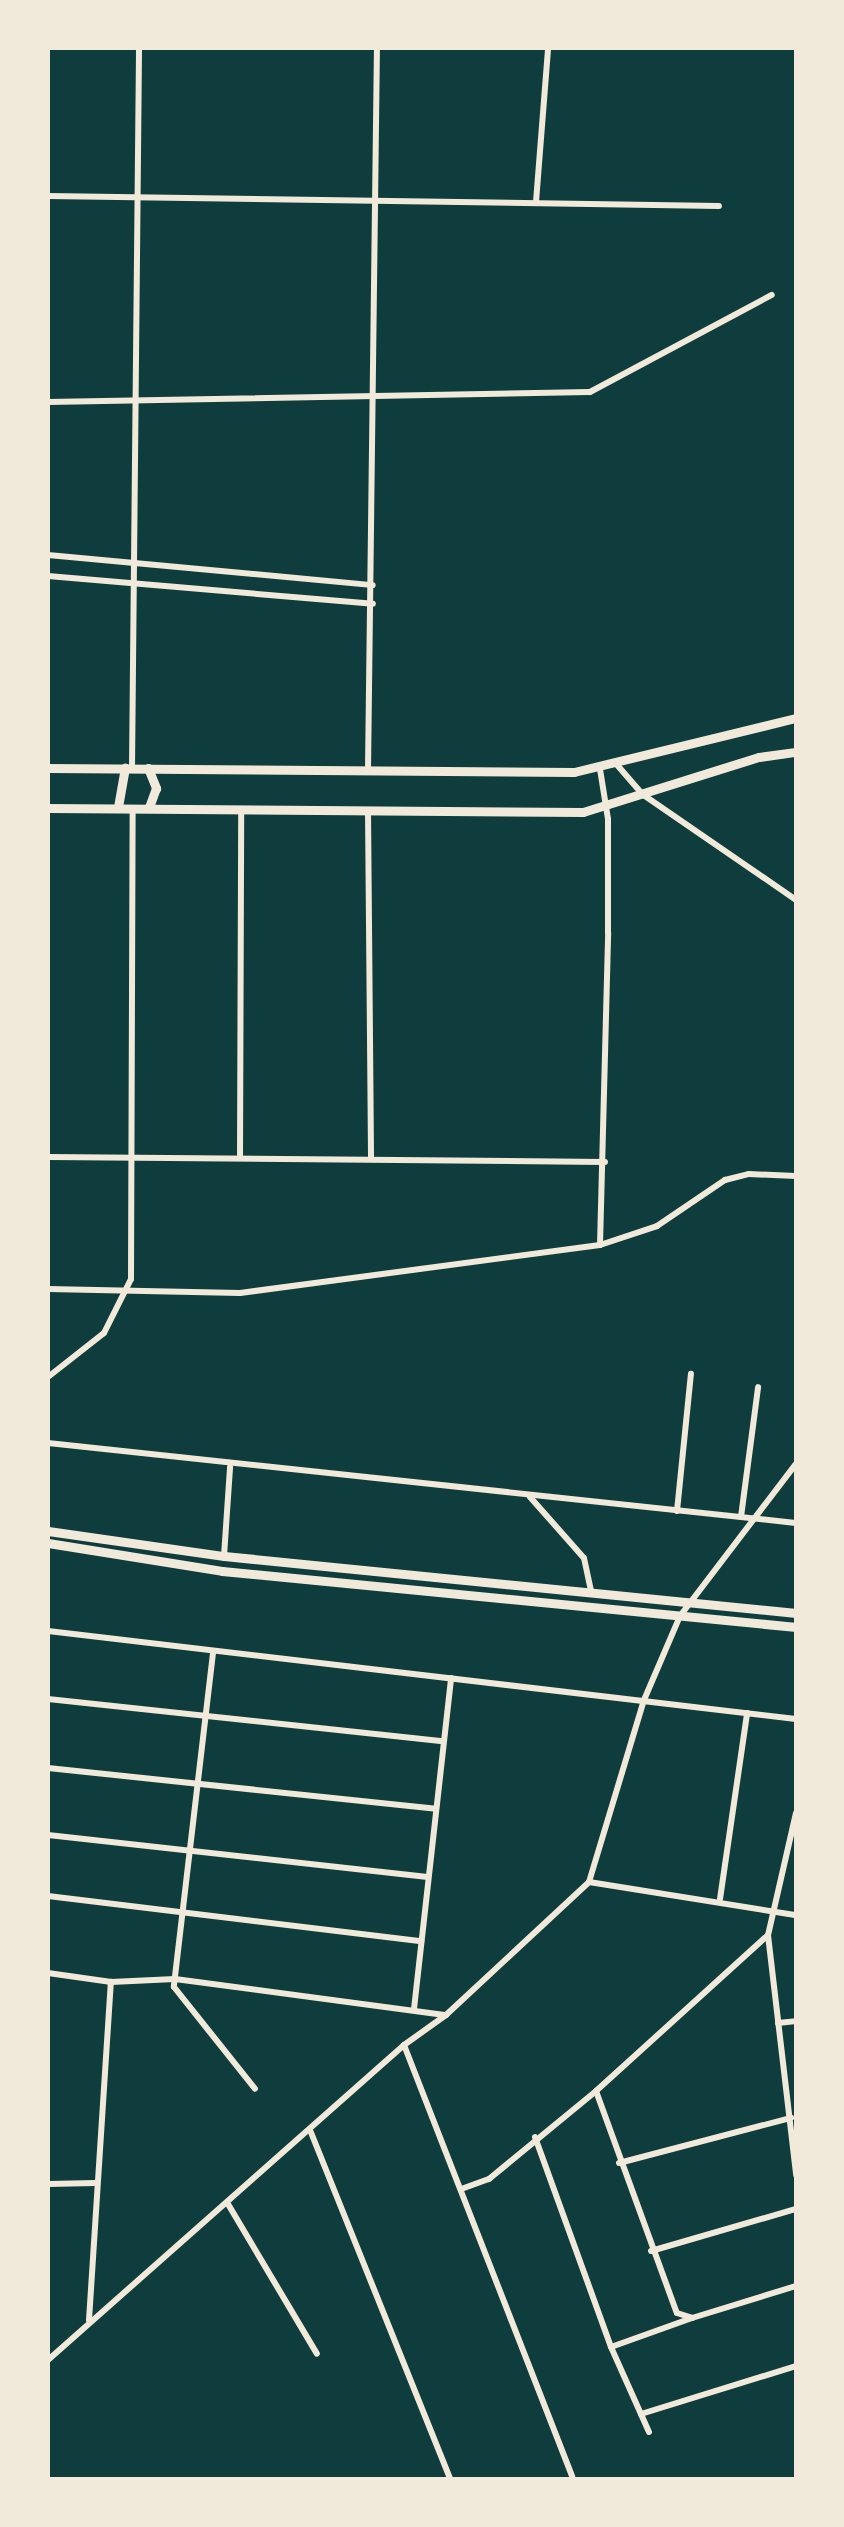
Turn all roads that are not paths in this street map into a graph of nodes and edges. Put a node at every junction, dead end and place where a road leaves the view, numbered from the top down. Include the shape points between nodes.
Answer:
1 (138, 48) edge
2 (377, 48) edge
3 (548, 48) edge
4 (48, 196) edge
5 (137, 199) junction
6 (376, 202) junction
7 (536, 202) junction
8 (720, 206) dead end
9 (772, 296) dead end
10 (375, 398) junction
11 (135, 400) junction
12 (48, 402) edge
13 (48, 556) edge
14 (134, 565) junction
15 (48, 576) edge
16 (133, 584) junction
17 (373, 585) junction
18 (373, 604) junction
19 (796, 718) edge
20 (796, 752) edge
21 (618, 766) junction
22 (48, 768) edge
23 (128, 768) junction
24 (148, 768) junction
25 (600, 768) junction
26 (368, 770) junction
27 (642, 794) junction
28 (606, 806) junction
29 (118, 807) junction
30 (132, 807) junction
31 (148, 807) junction
32 (48, 808) edge
33 (241, 808) junction
34 (368, 809) junction
35 (796, 898) edge
36 (48, 1157) edge
37 (131, 1158) junction
38 (240, 1158) junction
39 (371, 1158) junction
40 (605, 1162) junction
41 (796, 1176) edge
42 (600, 1245) junction
43 (48, 1289) edge
44 (128, 1290) junction
45 (692, 1374) dead end
46 (48, 1377) edge
47 (758, 1387) dead end
48 (48, 1443) edge
49 (796, 1464) edge
50 (230, 1467) junction
51 (529, 1496) junction
52 (678, 1511) junction
53 (746, 1518) junction
54 (796, 1523) edge
55 (48, 1531) edge
56 (48, 1544) edge
57 (224, 1556) junction
58 (591, 1592) junction
59 (690, 1601) junction
60 (796, 1613) edge
61 (680, 1616) junction
62 (796, 1627) edge
63 (48, 1631) edge
64 (212, 1653) junction
65 (451, 1678) junction
66 (48, 1700) edge
67 (644, 1700) junction
68 (747, 1713) junction
69 (206, 1718) junction
70 (796, 1719) edge
71 (443, 1741) junction
72 (48, 1768) edge
73 (198, 1785) junction
74 (436, 1809) junction
75 (796, 1813) edge
76 (48, 1834) edge
77 (190, 1849) junction
78 (428, 1877) junction
79 (589, 1882) junction
80 (48, 1896) edge
81 (720, 1899) junction
82 (769, 1910) junction
83 (184, 1914) junction
84 (796, 1915) edge
85 (768, 1936) junction
86 (421, 1941) junction
87 (48, 1974) edge
88 (175, 1979) junction
89 (111, 1982) junction
90 (414, 2008) junction
91 (446, 2015) junction
92 (796, 2020) edge
93 (778, 2024) junction
94 (404, 2045) junction
95 (255, 2090) dead end
96 (596, 2090) junction
97 (791, 2118) junction
98 (310, 2130) junction
99 (535, 2137) junction
100 (619, 2163) junction
101 (796, 2175) edge
102 (48, 2184) edge
103 (95, 2184) junction
104 (464, 2188) junction
105 (228, 2204) junction
106 (796, 2209) edge
107 (651, 2251) junction
108 (796, 2286) edge
109 (692, 2318) junction
110 (88, 2322) junction
111 (611, 2347) junction
112 (317, 2354) dead end
113 (48, 2360) edge
114 (796, 2366) edge
115 (641, 2414) junction
116 (650, 2432) dead end
117 (572, 2476) dead end
118 (451, 2480) edge

1 - 5 street
2 - 6 street
3 - 7 street
4 - 5 street
5 - 6 street
5 - 11 street
6 - 7 street
6 - 10 street
7 - 8 street
9 - 10 street via 590,392
10 - 11 street
10 - 17 street
11 - 12 street
11 - 14 street
13 - 14 street
14 - 16 street
14 - 17 street
15 - 16 street
16 - 18 street
16 - 23 street
17 - 18 street
18 - 26 street
19 - 21 street
20 - 27 street via 759,756
21 - 25 street
21 - 27 street
22 - 23 street
23 - 24 street
23 - 29 street
24 - 26 street
24 - 31 street via 156,788
25 - 26 street
25 - 28 street
27 - 28 street
27 - 35 street
28 - 34 street via 583,812
28 - 40 street
29 - 30 street
29 - 32 street
30 - 31 street
30 - 37 street
31 - 33 street
33 - 34 street
33 - 38 street
34 - 39 street
36 - 37 street
37 - 38 street
37 - 44 street
38 - 39 street
39 - 40 street
40 - 42 street
41 - 42 street via 725,1180 657,1226
42 - 44 street via 240,1293
43 - 44 street
44 - 46 street via 104,1333
45 - 52 street
47 - 53 street
48 - 50 street
49 - 53 street
50 - 51 street
50 - 57 street
51 - 52 street
51 - 58 street via 584,1558
52 - 53 street
53 - 54 street
53 - 59 street
55 - 57 street
56 - 61 street via 222,1571
57 - 58 street
58 - 59 street
59 - 60 street
59 - 61 street
61 - 62 street
61 - 67 street
63 - 64 street
64 - 65 street
64 - 69 street
65 - 67 street
65 - 71 street
66 - 69 street
67 - 68 street
67 - 79 street
68 - 70 street
68 - 81 street
69 - 71 street
69 - 73 street
71 - 74 street
72 - 73 street
73 - 74 street
73 - 77 street
74 - 78 street
75 - 82 street
76 - 77 street
77 - 78 street
77 - 83 street
78 - 86 street
79 - 81 street
79 - 91 street
80 - 83 street
81 - 82 street
82 - 84 street
82 - 85 street
83 - 86 street
83 - 88 street
85 - 93 street
85 - 96 street
86 - 90 street
87 - 89 street
88 - 89 street
88 - 90 street
88 - 95 street via 174,1987
89 - 103 street
90 - 91 street
91 - 94 street
92 - 93 street
93 - 97 street
94 - 98 street
94 - 104 street
96 - 99 street
96 - 100 street
97 - 100 street
97 - 101 street
98 - 105 street
98 - 118 street
99 - 104 street via 489,2178
99 - 111 street
100 - 107 street
102 - 103 street
103 - 110 street
104 - 117 street
105 - 110 street
105 - 112 street
106 - 107 street
107 - 109 street via 677,2313
108 - 109 street
109 - 111 street
110 - 113 street
111 - 115 street
114 - 115 street
115 - 116 street

